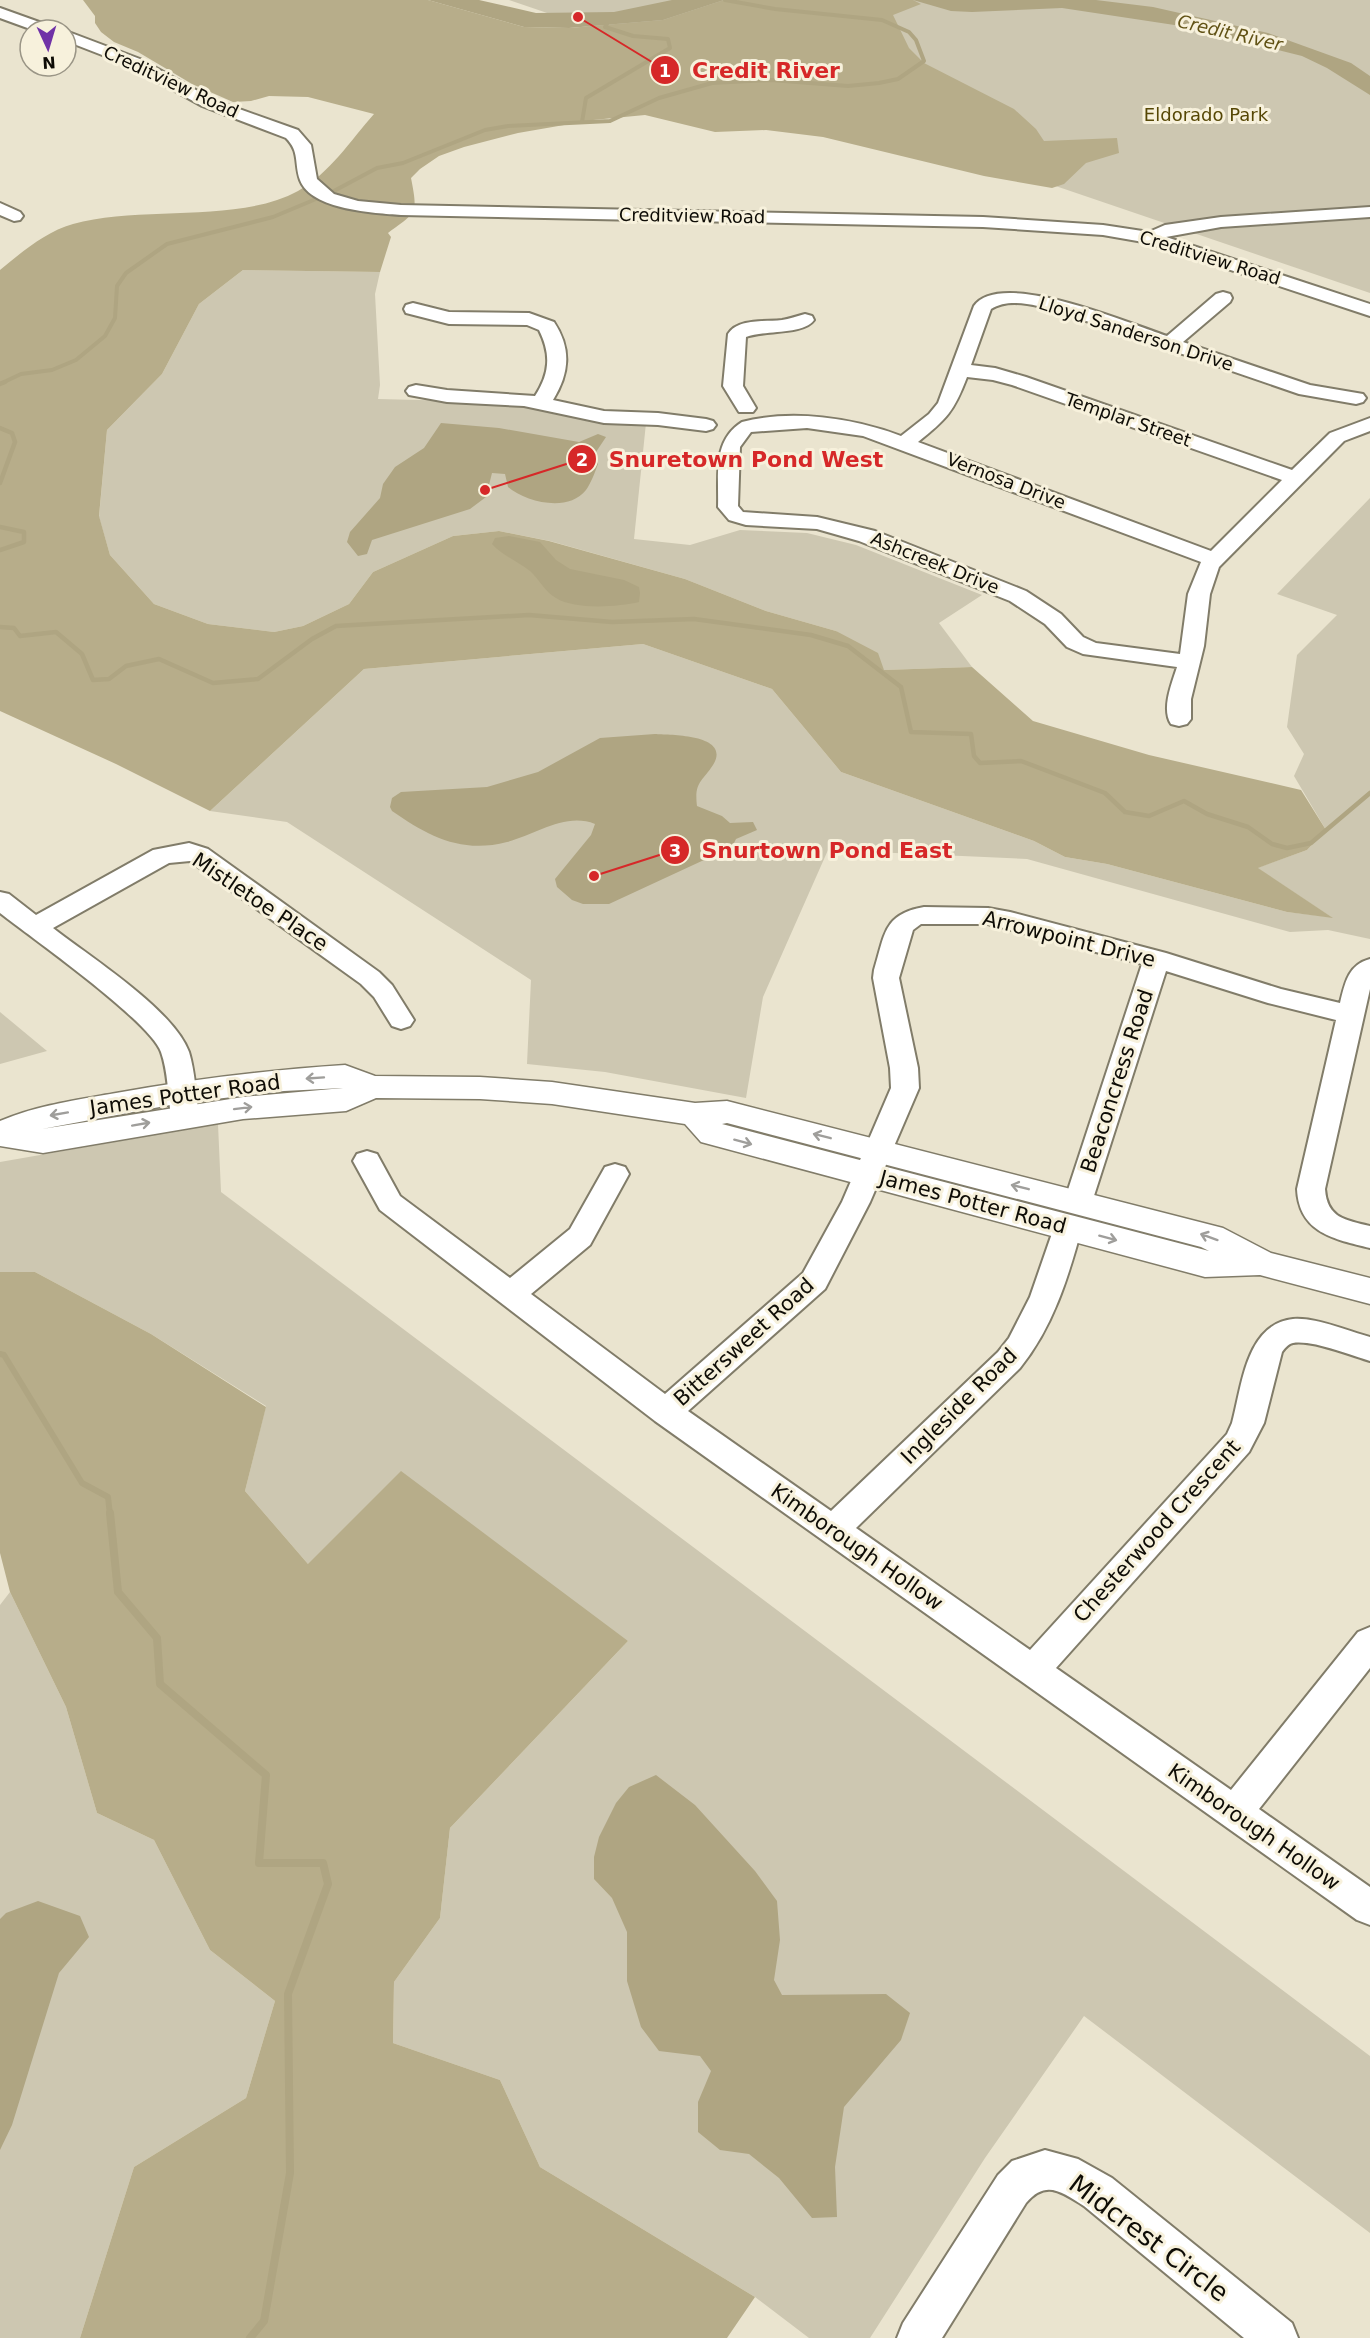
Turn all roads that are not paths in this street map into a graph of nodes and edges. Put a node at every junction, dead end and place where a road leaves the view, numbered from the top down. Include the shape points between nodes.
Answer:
1 (0, 13) edge
2 (18, 19) edge
3 (78, 41) edge
4 (1370, 212) edge
5 (1152, 238) junction
6 (1223, 298) dead end
7 (413, 309) dead end
8 (1370, 310) edge
9 (805, 320) dead end
10 (1170, 343) junction
11 (960, 370) junction
12 (1306, 390) junction
13 (416, 391) dead end
14 (1364, 397) edge
15 (541, 403) junction
16 (717, 409) junction
17 (1340, 411) junction
18 (747, 419) junction
19 (1370, 424) edge
20 (1337, 437) junction
21 (904, 443) junction
22 (730, 447) junction
23 (1295, 478) junction
24 (1214, 559) junction
25 (1188, 662) junction
26 (1179, 719) dead end
27 (0, 900) edge
28 (35, 927) junction
29 (1157, 959) junction
30 (1370, 968) edge
31 (1350, 1014) junction
32 (401, 1020) dead end
33 (183, 1104) junction
34 (0, 1133) edge
35 (367, 1161) dead end
36 (873, 1163) junction
37 (615, 1174) dead end
38 (1072, 1215) junction
39 (1370, 1237) edge
40 (1370, 1291) edge
41 (511, 1294) junction
42 (1370, 1349) edge
43 (666, 1412) junction
44 (832, 1530) junction
45 (1369, 1646) edge
46 (1033, 1670) junction
47 (1234, 1813) junction
48 (1370, 1908) edge
49 (918, 2338) edge
50 (1277, 2338) edge

1 - 2 street
3 - 5 street, Creditview Road via 134,62 208,103 292,134 303,145 313,187 328,198 357,206 1035,224
4 - 5 street via 1221,222 1165,230
5 - 8 street, Creditview Road
6 - 10 street
7 - 15 street via 449,318 529,319 547,326 560,365
9 - 16 street via 784,326 755,327 737,334
10 - 11 street, Lloyd Sanderson Drive via 1057,305 1003,298 983,306
10 - 12 street, Lloyd Sanderson Drive
11 - 21 street, Lloyd Sanderson Drive via 945,408
11 - 23 street, Templar Street via 1019,381
12 - 14 street, Lloyd Sanderson Drive
12 - 17 street, Lloyd Sanderson Drive
13 - 15 street
14 - 17 street via 1343,402
15 - 16 street via 591,415 658,418
16 - 18 street
16 - 18 street, Vernosa Drive via 728,431
16 - 22 street
17 - 19 street, Lloyd Sanderson Drive via 1357,422
17 - 20 street
18 - 21 street, Vernosa Drive via 849,426
18 - 22 street
19 - 20 street
20 - 23 street
21 - 24 street, Vernosa Drive
22 - 25 street, Ashcreek Drive via 728,507 736,516 817,523 867,536 1018,596 1053,619 1081,646
23 - 24 street
24 - 25 street via 1200,584
25 - 26 street via 1178,701
27 - 28 street
28 - 32 street, Mistletoe Place via 152,861 170,853 189,851 370,978
28 - 33 street via 140,1009 164,1033 175,1052
29 - 31 street, Arrowpoint Drive via 1277,997
29 - 36 street, Arrowpoint Drive via 999,917 936,914 906,921 901,926 886,978 905,1088
29 - 38 street, Beaconcress Road
30 - 31 street via 1359,979
31 - 39 street via 1310,1201 1315,1212 1331,1225
33 - 34 main road, James Potter Road via 43,1141
33 - 36 main road, James Potter Road via 243,1108 346,1100 371,1087 470,1087 552,1093 695,1114 713,1134
35 - 41 street, Kimborough Hollow via 390,1203
36 - 38 main road, James Potter Road
36 - 43 street, Bittersweet Road via 814,1281
37 - 41 street via 580,1237
38 - 40 main road, James Potter Road via 1205,1264 1261,1263
38 - 44 street, Ingleside Road via 1024,1342
41 - 43 street, Kimborough Hollow
42 - 46 street, Chesterwood Crescent via 1293,1331 1277,1337 1268,1348 1248,1423 1238,1443
43 - 44 street, Kimborough Hollow
44 - 46 street, Kimborough Hollow
45 - 47 street
46 - 47 street, Kimborough Hollow
47 - 48 street, Kimborough Hollow
49 - 50 street, Midcrest Circle via 1012,2189 1026,2175 1042,2170 1067,2172 1098,2192

